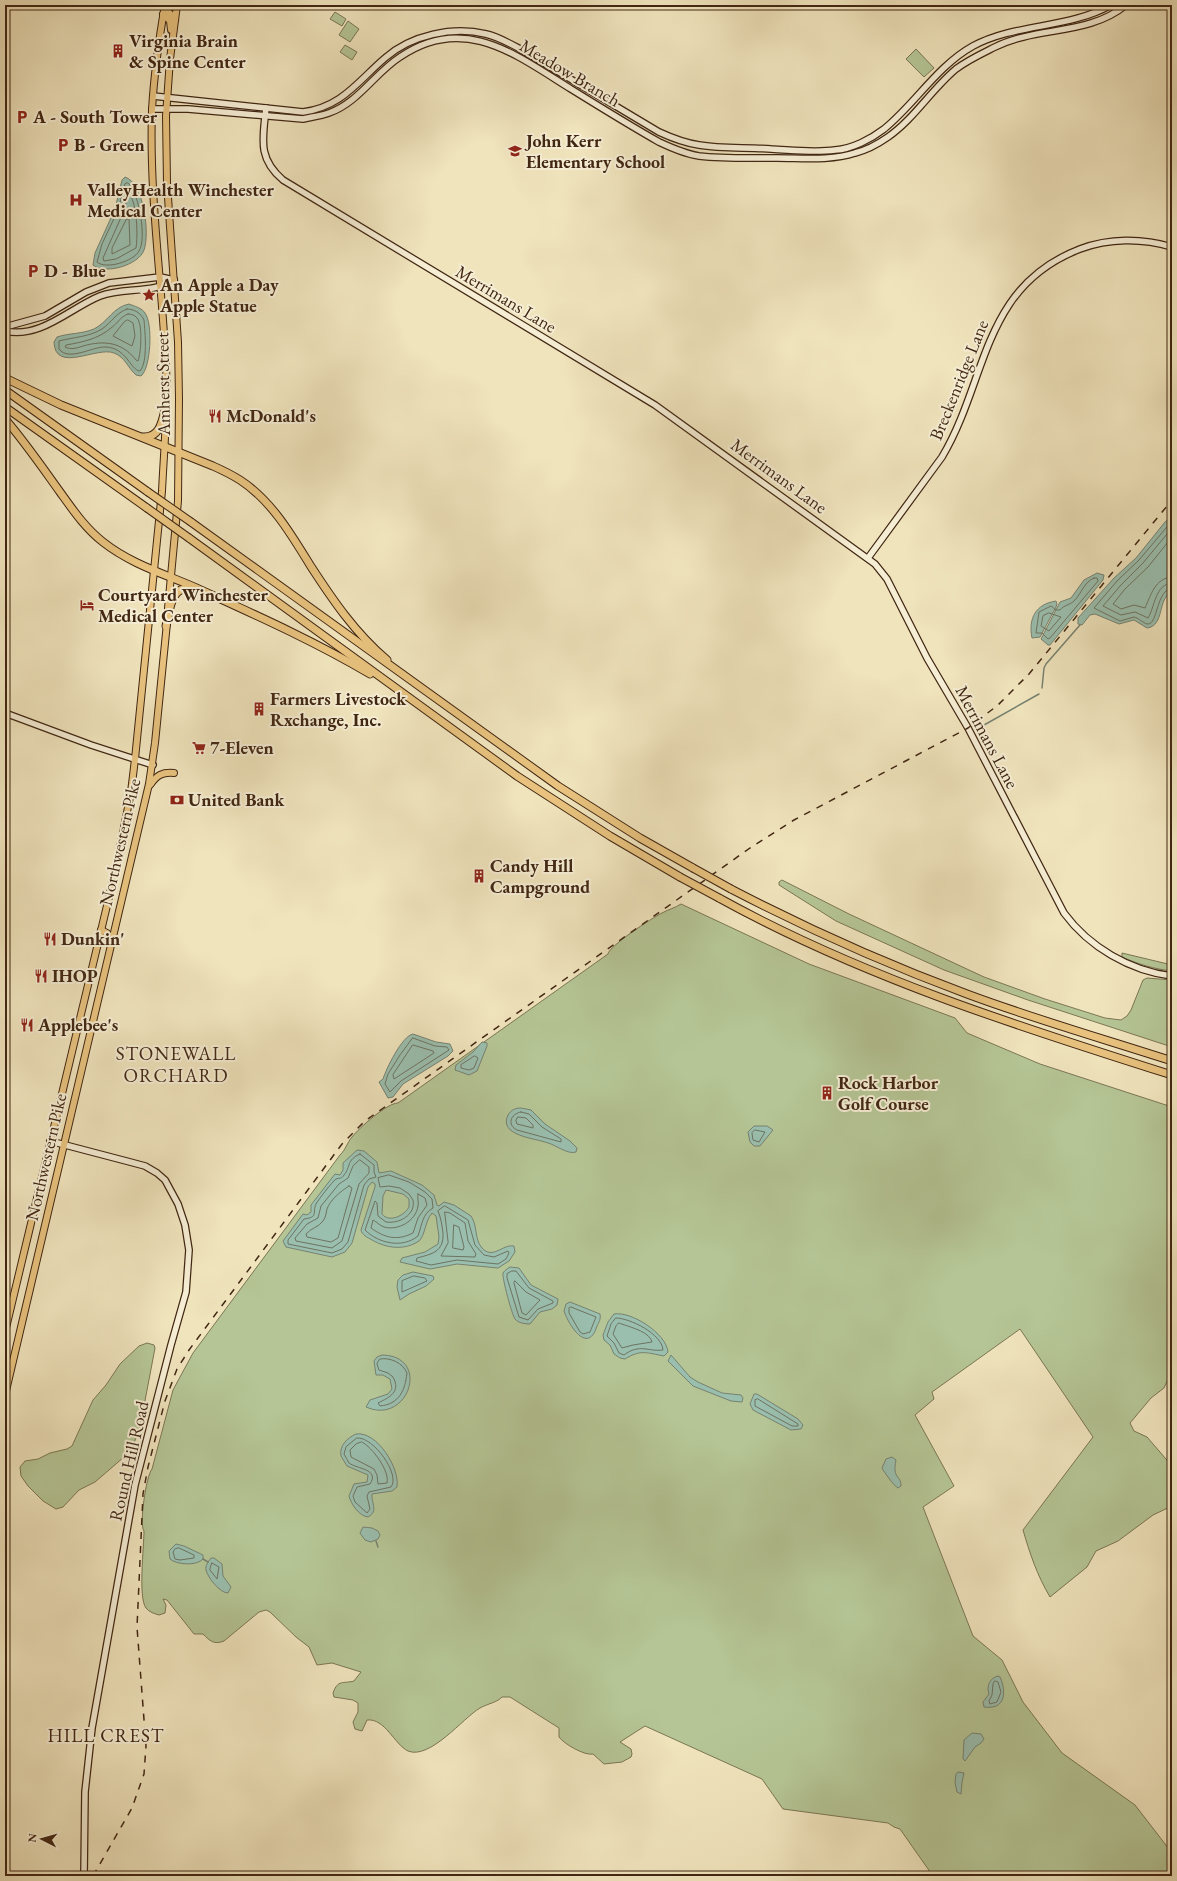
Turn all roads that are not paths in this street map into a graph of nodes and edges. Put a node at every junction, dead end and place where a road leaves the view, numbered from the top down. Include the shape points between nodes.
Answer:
1 (166, 5) edge
2 (177, 5) edge
3 (1111, 5) edge
4 (1126, 5) edge
5 (163, 14) junction
6 (175, 20) junction
7 (172, 44) junction
8 (153, 96) junction
9 (168, 98) junction
10 (266, 108) junction
11 (152, 109) junction
12 (167, 109) junction
13 (265, 116) junction
14 (1172, 247) edge
15 (160, 277) junction
16 (174, 280) junction
17 (161, 286) junction
18 (5, 327) edge
19 (5, 331) edge
20 (5, 378) edge
21 (5, 390) edge
22 (5, 406) edge
23 (165, 410) junction
24 (5, 419) edge
25 (138, 436) junction
26 (164, 446) junction
27 (179, 452) junction
28 (868, 558) junction
29 (154, 572) junction
30 (171, 577) junction
31 (201, 590) junction
32 (166, 626) junction
33 (440, 702) junction
34 (429, 712) junction
35 (5, 713) edge
36 (135, 760) junction
37 (153, 765) junction
38 (174, 773) dead end
39 (148, 787) junction
40 (101, 930) junction
41 (110, 947) junction
42 (1172, 976) edge
43 (1172, 1061) edge
44 (1172, 1075) edge
45 (50, 1141) junction
46 (64, 1145) junction
47 (5, 1332) edge
48 (5, 1395) edge
49 (84, 1876) edge

1 - 5 main road, Amherst Street
1 - 6 main road
2 - 6 main road, Amherst Street
3 - 10 main road, Meadow Branch via 1080,18 1014,31 973,46 940,71 890,123 872,137 836,150 700,146 680,141 645,125 500,39 471,31 436,34 399,48 355,87 329,105 303,112
4 - 13 main road, Meadow Branch via 1115,14 1089,25 1004,43 977,56 955,70 897,130 877,144 854,154 829,158 699,156 681,152 659,142 498,46 465,38 430,42 406,53 392,62 360,93 330,113 303,119
5 - 7 main road via 170,21
5 - 8 main road, Amherst Street
6 - 7 main road, Amherst Street
7 - 9 main road, Amherst Street
8 - 9 main road, Meadow Branch
8 - 11 main road, Amherst Street
9 - 10 main road, Meadow Branch
9 - 12 main road, Amherst Street
10 - 13 main road, Merrimans Lane
11 - 12 main road, Meadow Branch
11 - 15 main road, Amherst Street via 152,168
12 - 13 main road, Meadow Branch
12 - 16 main road, Amherst Street via 167,176
13 - 28 main road, Merrimans Lane via 265,156 283,180 655,405
14 - 28 main road, Breckenridge Lane via 1138,241 1096,244 1060,258 1026,284 1008,305 994,330 951,442
15 - 16 main road
15 - 17 main road, Amherst Street
15 - 18 main road via 109,283 86,292 45,316
16 - 17 main road
16 - 27 main road, Amherst Street via 179,383
17 - 19 main road via 115,291 38,328 18,332
17 - 23 main road, Amherst Street via 166,368
20 - 25 highway via 40,396
21 - 33 highway, bridge
22 - 34 highway, bridge
23 - 25 highway via 161,425 154,434 148,437
23 - 26 main road, Amherst Street
24 - 29 highway via 87,528 115,551
25 - 26 highway
26 - 27 highway
26 - 29 main road, Northwestern Pike
27 - 30 main road, Northwestern Pike via 177,516
27 - 33 highway via 240,480 263,500 285,525 355,628 384,657
28 - 42 main road, Merrimans Lane via 887,580 1057,902 1069,920 1096,944 1122,962 1150,972
29 - 30 highway
29 - 36 main road, Northwestern Pike
30 - 31 highway
30 - 32 main road, Northwestern Pike
31 - 32 highway via 184,588 174,594
31 - 34 highway via 346,660
32 - 37 main road, Northwestern Pike
33 - 43 highway, bridge via 558,786 640,838 732,889 820,933 946,986
34 - 44 highway, bridge via 563,806 680,877 826,951 1004,1022
35 - 36 main road
36 - 37 main road
36 - 40 main road, Northwestern Pike via 126,816
37 - 39 main road, Northwestern Pike
38 - 39 main road via 160,774
39 - 41 main road, Northwestern Pike
40 - 41 main road via 108,935
40 - 45 main road, Northwestern Pike
41 - 46 main road, Northwestern Pike
45 - 46 main road, Round Hill Road
45 - 47 main road, Northwestern Pike
46 - 48 main road, Northwestern Pike
46 - 49 main road, Round Hill Road via 144,1166 157,1173 165,1180 178,1204 189,1250 186,1292 135,1485 92,1728 86,1792

